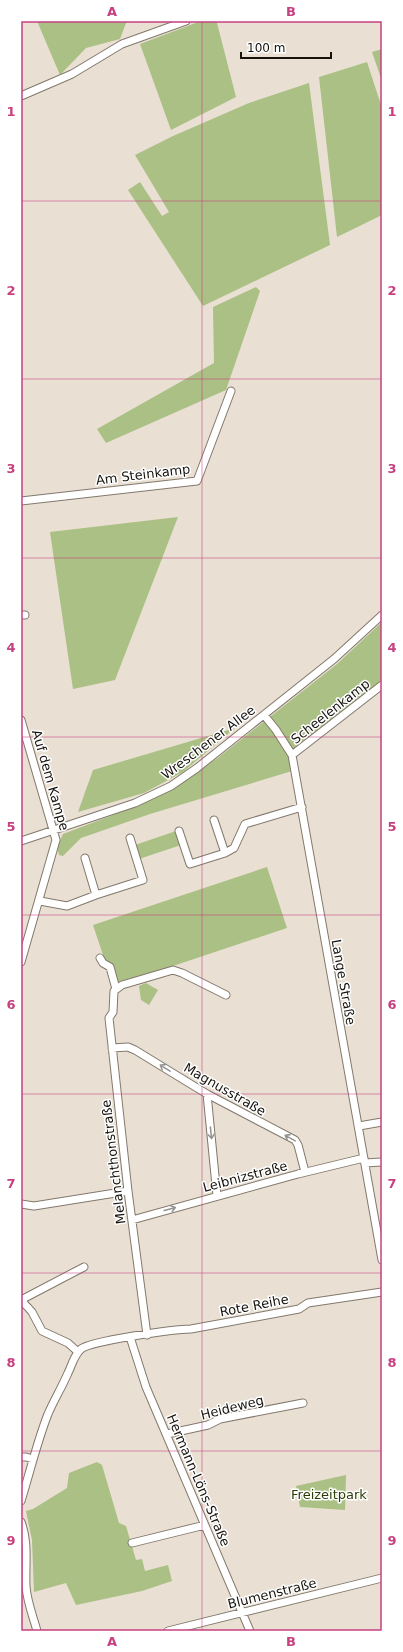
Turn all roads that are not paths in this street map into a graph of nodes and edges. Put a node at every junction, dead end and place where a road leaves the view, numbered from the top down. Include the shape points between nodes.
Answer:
1 (186, 21) edge
2 (21, 96) edge
3 (231, 391) dead end
4 (21, 501) edge
5 (382, 615) edge
6 (382, 685) edge
7 (264, 716) junction
8 (21, 720) edge
9 (292, 755) junction
10 (302, 807) junction
11 (214, 820) dead end
12 (55, 830) junction
13 (179, 831) dead end
14 (130, 838) dead end
15 (21, 841) edge
16 (225, 853) junction
17 (85, 858) dead end
18 (96, 896) junction
19 (40, 901) junction
20 (100, 958) dead end
21 (21, 962) edge
22 (116, 989) junction
23 (226, 995) dead end
24 (112, 1048) junction
25 (206, 1094) junction
26 (382, 1122) edge
27 (359, 1126) junction
28 (365, 1161) junction
29 (382, 1162) edge
30 (305, 1172) junction
31 (128, 1191) junction
32 (217, 1196) junction
33 (21, 1204) edge
34 (132, 1220) junction
35 (382, 1260) edge
36 (84, 1267) dead end
37 (382, 1292) edge
38 (21, 1300) edge
39 (147, 1335) junction
40 (130, 1337) junction
41 (78, 1352) junction
42 (303, 1403) dead end
43 (167, 1434) junction
44 (21, 1457) edge
45 (33, 1459) junction
46 (21, 1501) edge
47 (21, 1522) edge
48 (205, 1525) junction
49 (132, 1543) dead end
50 (382, 1578) edge
51 (242, 1612) junction
52 (37, 1631) edge
53 (168, 1631) edge
54 (250, 1631) edge

1 - 2 street via 122,44 72,74
3 - 4 street, Am Steinkamp via 197,481
5 - 7 street, Wreschener Allee via 334,659
6 - 9 street, Scheelenkamp
7 - 9 street, Lange Straße
7 - 12 street, Wreschener Allee via 171,786 135,803
8 - 12 street, Auf dem Kampe
9 - 10 street, Lange Straße
10 - 16 street via 245,824 234,848
10 - 27 street, Lange Straße
11 - 16 street
12 - 15 street, Wreschener Allee
12 - 19 street, Auf dem Kampe via 56,840
13 - 16 street via 190,864
14 - 18 street via 143,880
17 - 18 street
18 - 19 street via 67,906
19 - 21 street, Auf dem Kampe
20 - 22 street, Melanchthonstraße via 110,967
22 - 23 street via 173,970
22 - 24 street, Melanchthonstraße via 110,1018
25 -> 24 street, Magnusstraße via 135,1050 128,1047
24 - 31 street, Melanchthonstraße
30 -> 25 street, Magnusstraße via 295,1140
25 -> 32 street
26 - 27 street
27 - 28 street, Lange Straße
28 - 29 street, Leibnizstraße
28 - 30 street, Leibnizstraße
28 - 35 street, Lange Straße
30 - 32 street, Leibnizstraße
31 - 33 street via 34,1206
31 - 34 street, Melanchthonstraße
34 -> 32 street, Leibnizstraße
34 - 39 street, Melanchthonstraße
36 - 38 street
37 - 39 street, Rote Reihe via 308,1303 298,1309
38 - 41 street via 29,1307 42,1331 68,1343
39 - 40 street, Rote Reihe
40 - 41 street, Rote Reihe via 89,1345
40 - 43 street, Hermann-Löns-Straße via 146,1387
41 - 45 street via 51,1406
42 - 43 street, Heideweg via 220,1419 208,1425
43 - 48 street, Hermann-Löns-Straße
44 - 45 street
45 - 46 street
47 - 52 street via 25,1539 27,1594
48 - 49 street
48 - 51 street, Hermann-Löns-Straße
50 - 51 street, Blumenstraße
51 - 53 street, Blumenstraße
51 - 54 street, Hermann-Löns-Straße

